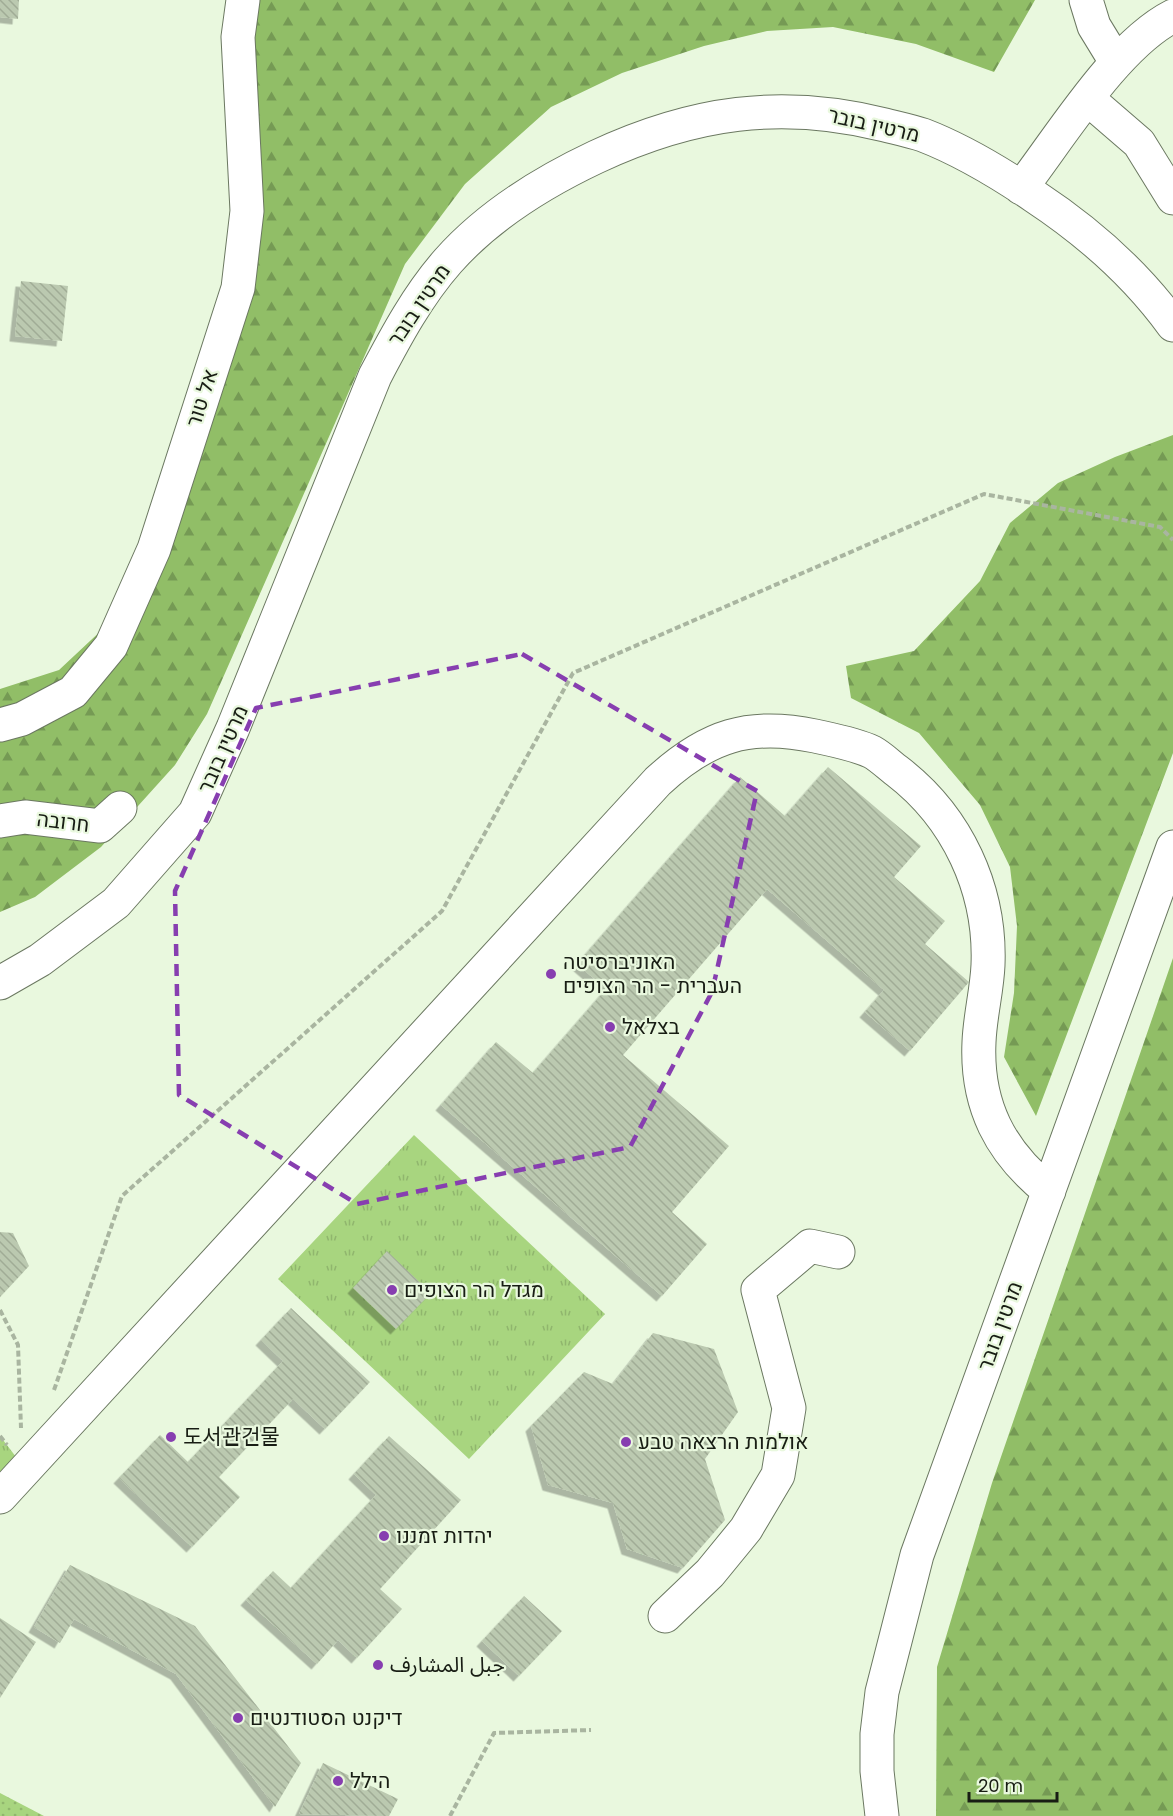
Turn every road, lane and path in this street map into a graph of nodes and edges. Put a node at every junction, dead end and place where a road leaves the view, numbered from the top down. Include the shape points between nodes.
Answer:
1 (243, 0) edge
2 (1086, 0) edge
3 (1168, 11) edge
4 (1116, 62) junction
5 (1088, 99) junction
6 (1022, 188) junction
7 (1173, 198) edge
8 (1173, 325) edge
9 (1173, 540) edge
10 (0, 725) edge
11 (120, 808) dead end
12 (0, 821) edge
13 (1173, 847) edge
14 (0, 983) edge
15 (1049, 1191) junction
16 (838, 1252) dead end
17 (0, 1310) edge
18 (52, 1393) dead end
19 (21, 1423) dead end
20 (0, 1497) edge
21 (665, 1616) dead end
22 (591, 1730) dead end
23 (450, 1816) edge
24 (882, 1816) edge

1 - 10 street, אל טור via 238,37 246,211 237,288 154,549 111,646 73,692
2 - 4 street via 1094,26
3 - 4 street
4 - 5 street
5 - 6 street
5 - 7 street via 1139,143
6 - 8 street, מרטין בובר via 1072,221 1146,292
6 - 14 street, מרטין בובר via 923,135 828,112 780,111 694,121 648,135 570,169 504,213 449,260 424,291 375,376 195,813 116,903 40,960
9 - 18 path via 1160,527 984,494 573,673 442,911 122,1196
11 - 12 street, חרובה via 100,826 25,817
13 - 15 street, מרטין בובר
15 - 20 street via 1007,1149 991,1120 980,1080 979,1041 988,964 986,928 979,886 951,826 906,778 872,752 787,730 741,732 711,741 680,760 657,781
15 - 24 street, מרטין בובר via 917,1555 882,1692 877,1771
16 - 21 street via 810,1246 758,1290 789,1408 778,1475 746,1529 710,1573
17 - 19 path via 18,1345
22 - 23 path via 494,1733

